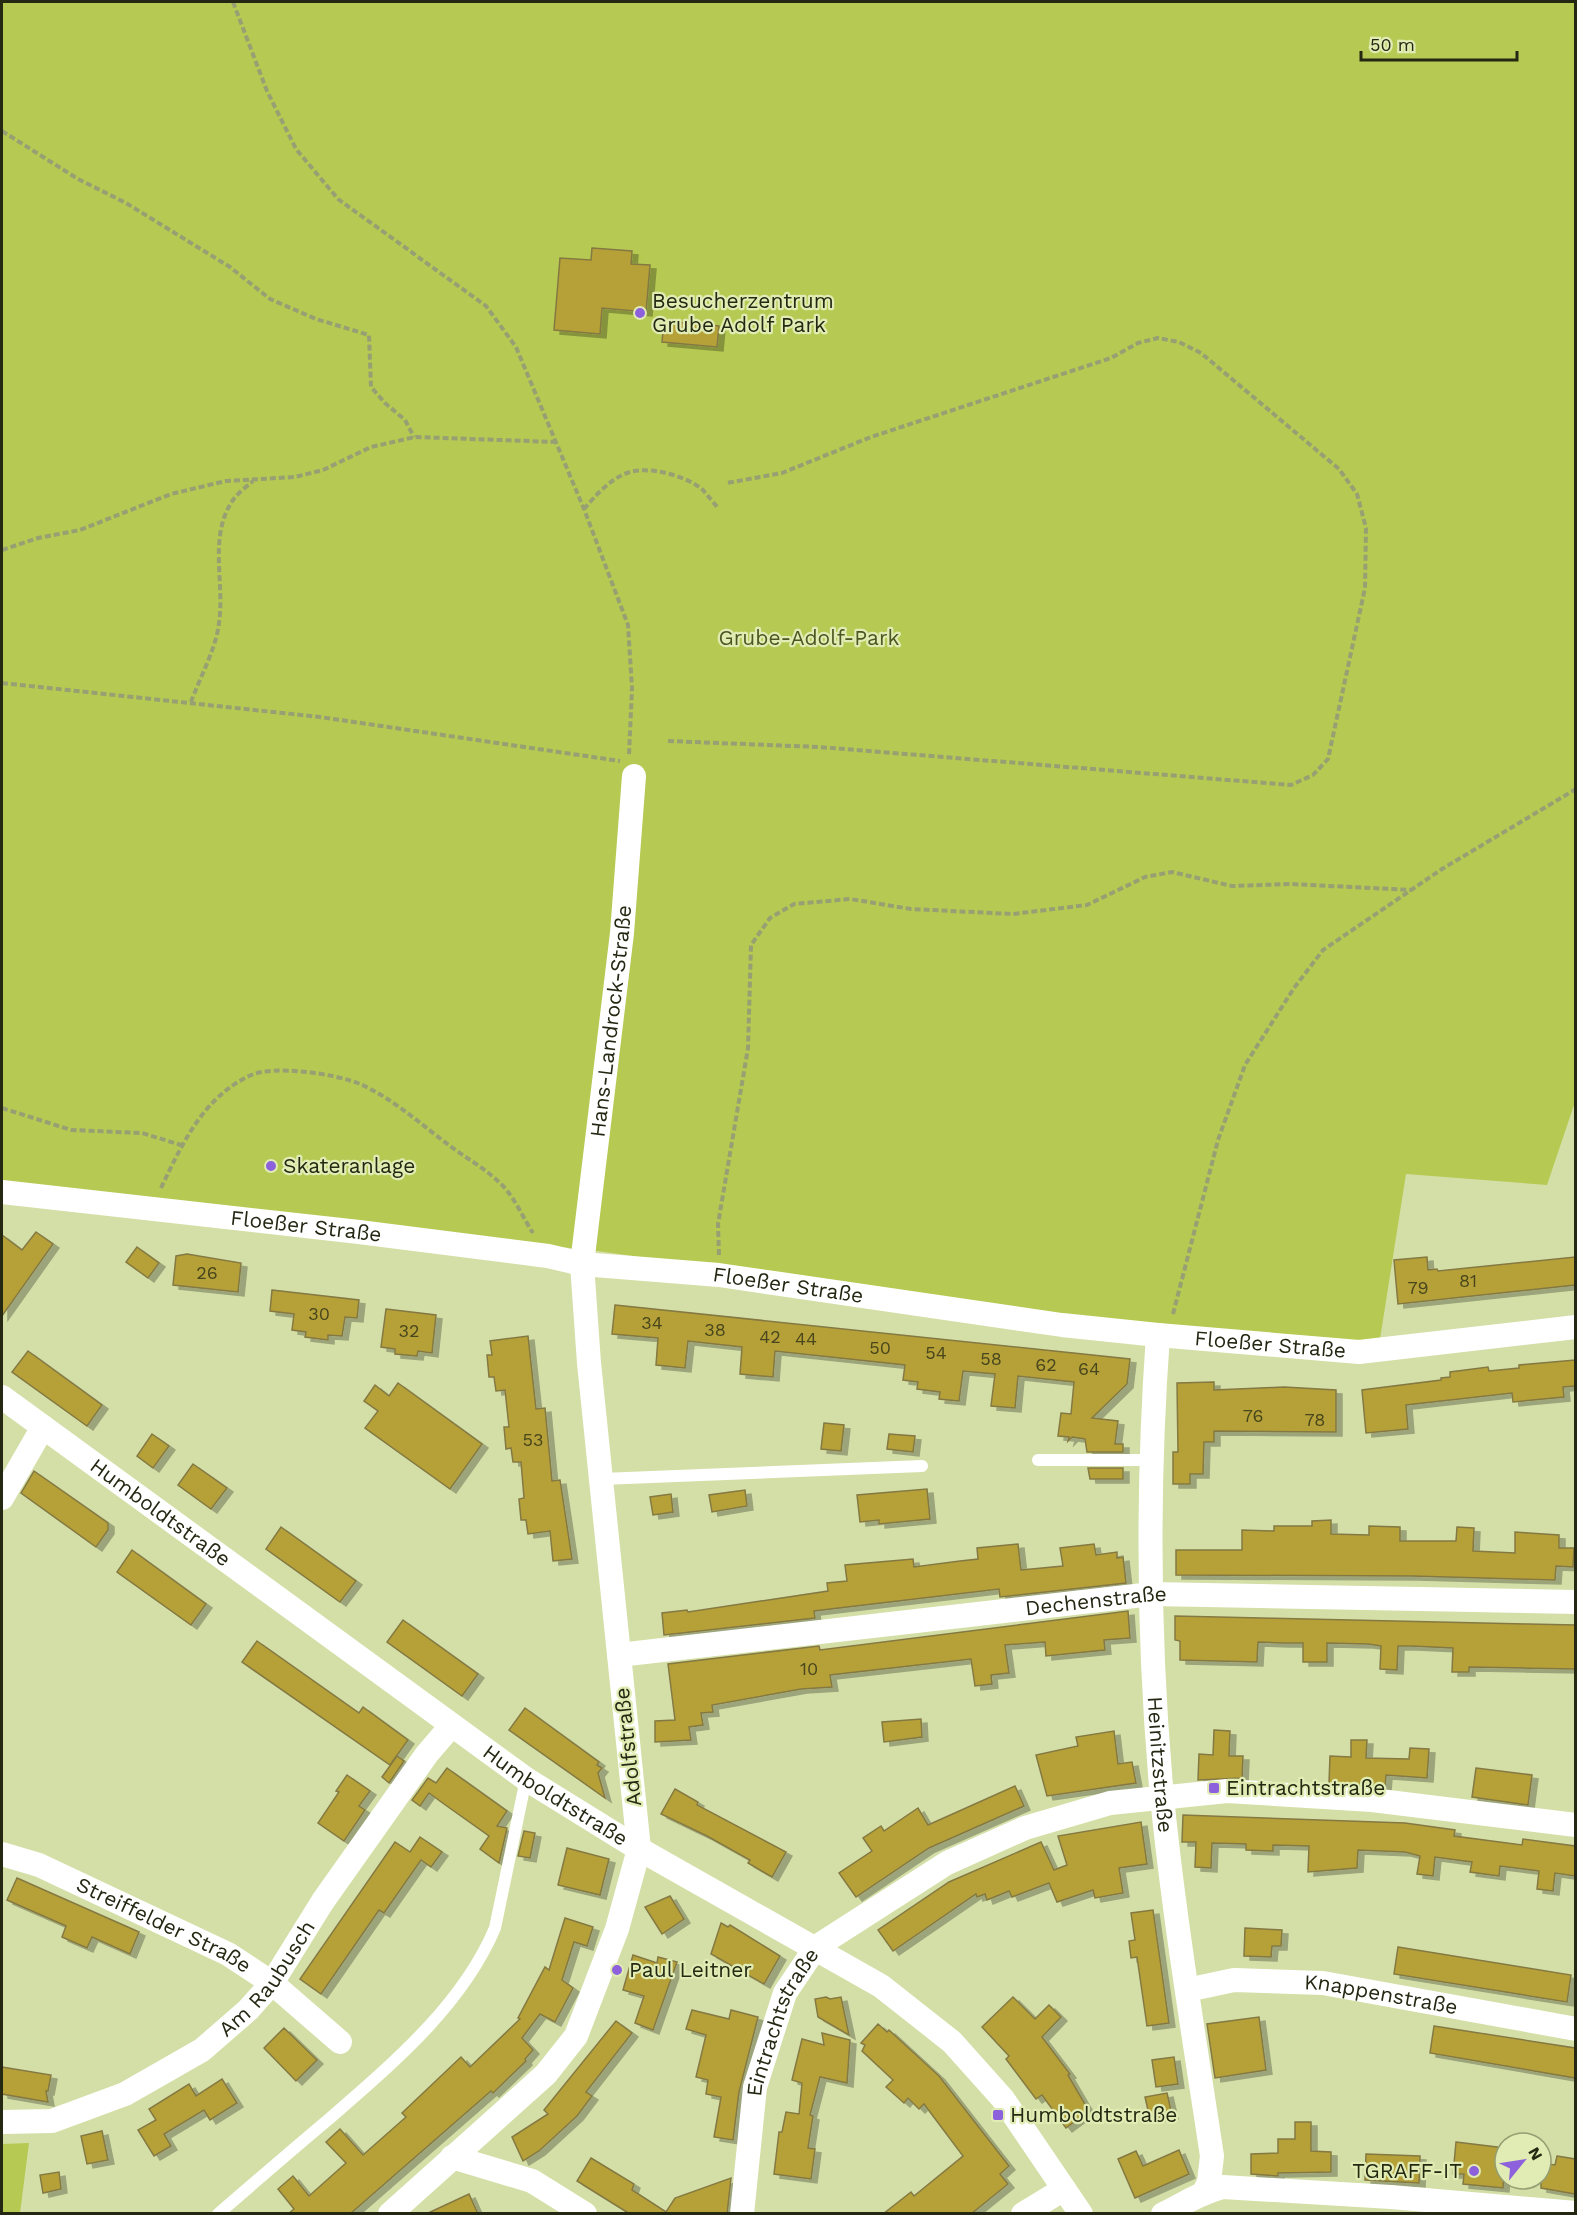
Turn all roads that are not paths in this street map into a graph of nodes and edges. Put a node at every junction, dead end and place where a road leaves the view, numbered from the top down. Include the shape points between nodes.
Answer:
1 (632, 769) road end
2 (2, 1192) edge
3 (582, 1264) junction
4 (1575, 1327) edge
5 (1162, 1335) junction
6 (2, 1397) edge
7 (43, 1427) junction
8 (1038, 1460) dead end
9 (1152, 1460) junction
10 (922, 1466) dead end
11 (602, 1479) junction
12 (2, 1498) edge
13 (1152, 1594) junction
14 (1575, 1602) edge
15 (619, 1655) junction
16 (451, 1726) junction
17 (526, 1779) junction
18 (1162, 1798) junction
19 (1575, 1825) edge
20 (639, 1849) junction
21 (2, 1854) edge
22 (816, 1947) junction
23 (272, 1983) junction
24 (1187, 1990) junction
25 (1575, 2029) edge
26 (340, 2042) dead end
27 (2, 2122) edge
28 (452, 2157) junction
29 (1064, 2189) junction
30 (1204, 2192) junction
31 (1575, 2213) edge
32 (218, 2214) edge
33 (390, 2214) edge
34 (585, 2214) edge
35 (742, 2214) edge
36 (1023, 2214) edge
37 (1081, 2214) edge
38 (1163, 2214) edge

1 - 3 street, Hans-Landrock-Straße via 622,933
2 - 3 street, Floeßer Straße via 548,1256
3 - 5 street, Floeßer Straße via 719,1275 1062,1325
3 - 11 street, Adolfstraße
4 - 5 street, Floeßer Straße via 1359,1352
5 - 9 street, Heinitzstraße
6 - 7 street, Humboldtstraße
7 - 12 street
7 - 16 street, Humboldtstraße
8 - 9 lane
9 - 13 street, Heinitzstraße
10 - 11 lane
11 - 15 street, Adolfstraße
13 - 14 street, Dechenstraße
13 - 15 street, Dechenstraße
13 - 18 street, Heinitzstraße
15 - 20 street, Adolfstraße
16 - 17 street, Humboldtstraße
16 - 23 street, Am Raubusch via 330,1892
17 - 20 street, Humboldtstraße
17 - 32 lane via 495,1928 486,1949 444,2008 402,2056
18 - 19 street, Eintrachtstraße via 1227,1791 1372,1800
18 - 22 street, Eintrachtstraße via 1110,1803 1025,1828 947,1863
18 - 24 street, Heinitzstraße
20 - 22 street, Humboldtstraße
20 - 28 street, Adolfstraße via 617,1929 576,2036 546,2074
21 - 23 street, Streiffelder Straße via 39,1864 145,1912 228,1954
22 - 29 street, Humboldtstraße via 881,1986 952,2042 1003,2099
22 - 35 street, Eintrachtstraße via 785,1993 755,2087
23 - 26 street, Streiffelder Straße
23 - 27 street, Am Raubusch via 202,2050 125,2094 52,2121
24 - 25 street, Knappenstraße via 1234,1980 1323,1983
24 - 30 street, Heinitzstraße via 1212,2156
28 - 33 street, Adolfstraße
28 - 34 street via 532,2181
29 - 36 street
29 - 37 street, Humboldtstraße
30 - 31 street via 1223,2187 1276,2189
30 - 38 street

